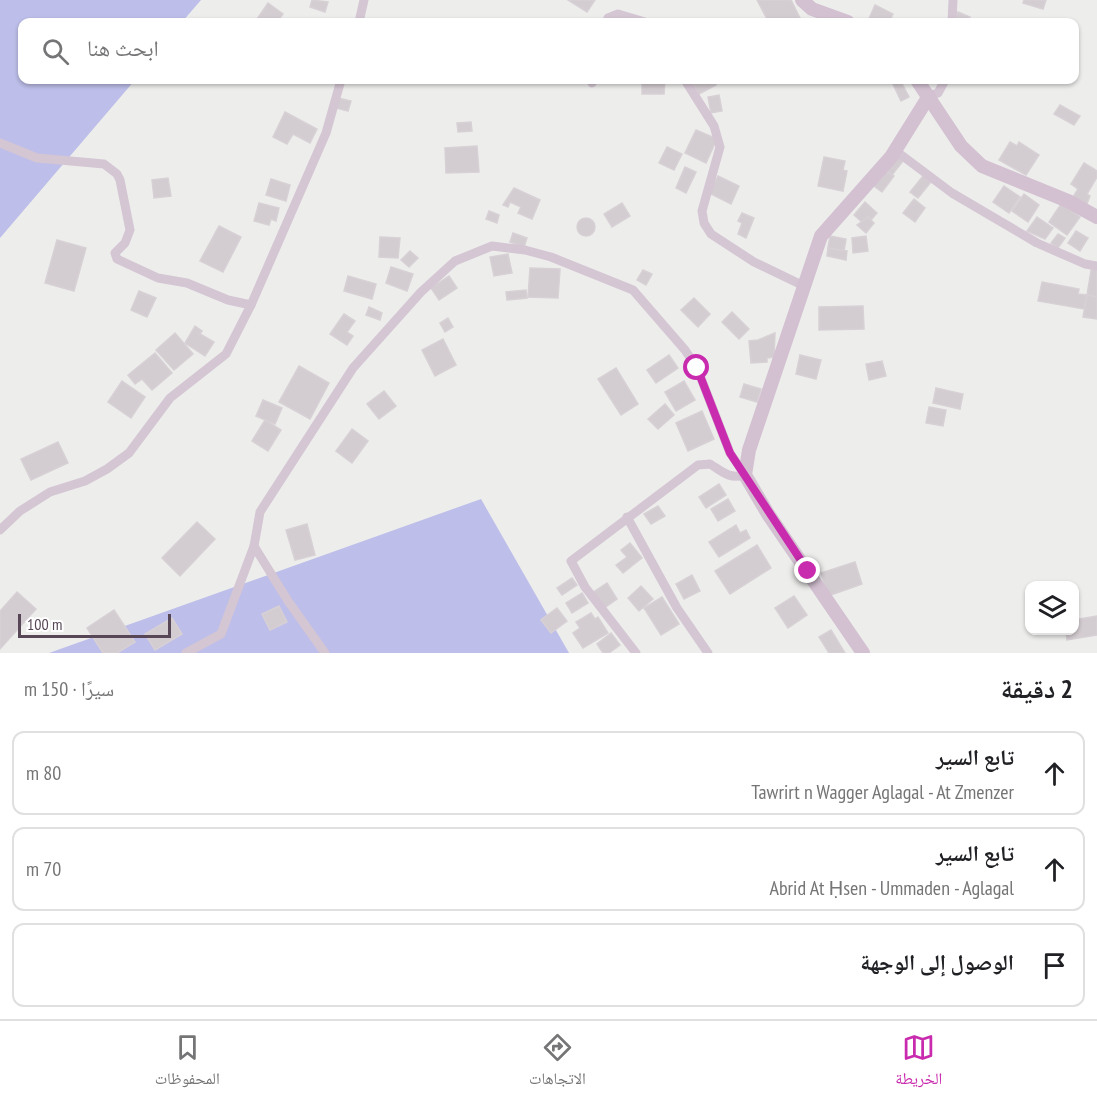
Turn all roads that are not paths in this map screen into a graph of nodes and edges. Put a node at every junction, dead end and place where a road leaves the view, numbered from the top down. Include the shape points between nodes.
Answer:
1 (364, 0) edge
2 (802, 0) edge
3 (953, 0) edge
4 (360, 18) edge
5 (608, 18) edge
6 (632, 18) edge
7 (837, 18) edge
8 (952, 18) edge
9 (340, 84) edge
10 (688, 84) edge
11 (920, 84) edge
12 (943, 84) edge
13 (929, 96) junction
14 (0, 143) edge
15 (896, 151) junction
16 (1097, 217) edge
17 (1097, 266) edge
18 (806, 287) junction
19 (252, 305) junction
20 (745, 475) junction
21 (627, 517) junction
22 (0, 530) edge
23 (254, 546) junction
24 (186, 653) edge
25 (325, 653) edge
26 (636, 653) edge
27 (708, 653) edge
28 (862, 653) edge

1 - 4 street
2 - 7 street via 813,9
3 - 8 street
5 - 6 street via 618,14
9 - 19 street via 326,133
10 - 18 street via 714,126 720,147 702,212 704,223 711,234 754,262
11 - 13 street
12 - 13 street via 938,93
13 - 15 street
13 - 16 street via 961,146 982,166
14 - 19 street via 37,158 104,164 120,180 130,230 116,253 117,259 158,278 187,283
15 - 17 street via 952,193 1037,243
15 - 18 street via 821,236
18 - 20 street via 749,450
19 - 22 street via 226,354 170,398 129,453 107,470 50,492 20,511
20 - 21 street via 734,478 705,463
20 - 23 street via 730,453 697,368 633,290 551,257 492,246 455,261 396,318 353,368 260,512
20 - 28 street
21 - 26 street via 571,561 585,587
21 - 27 street via 676,608
23 - 24 street via 221,634
23 - 25 street

